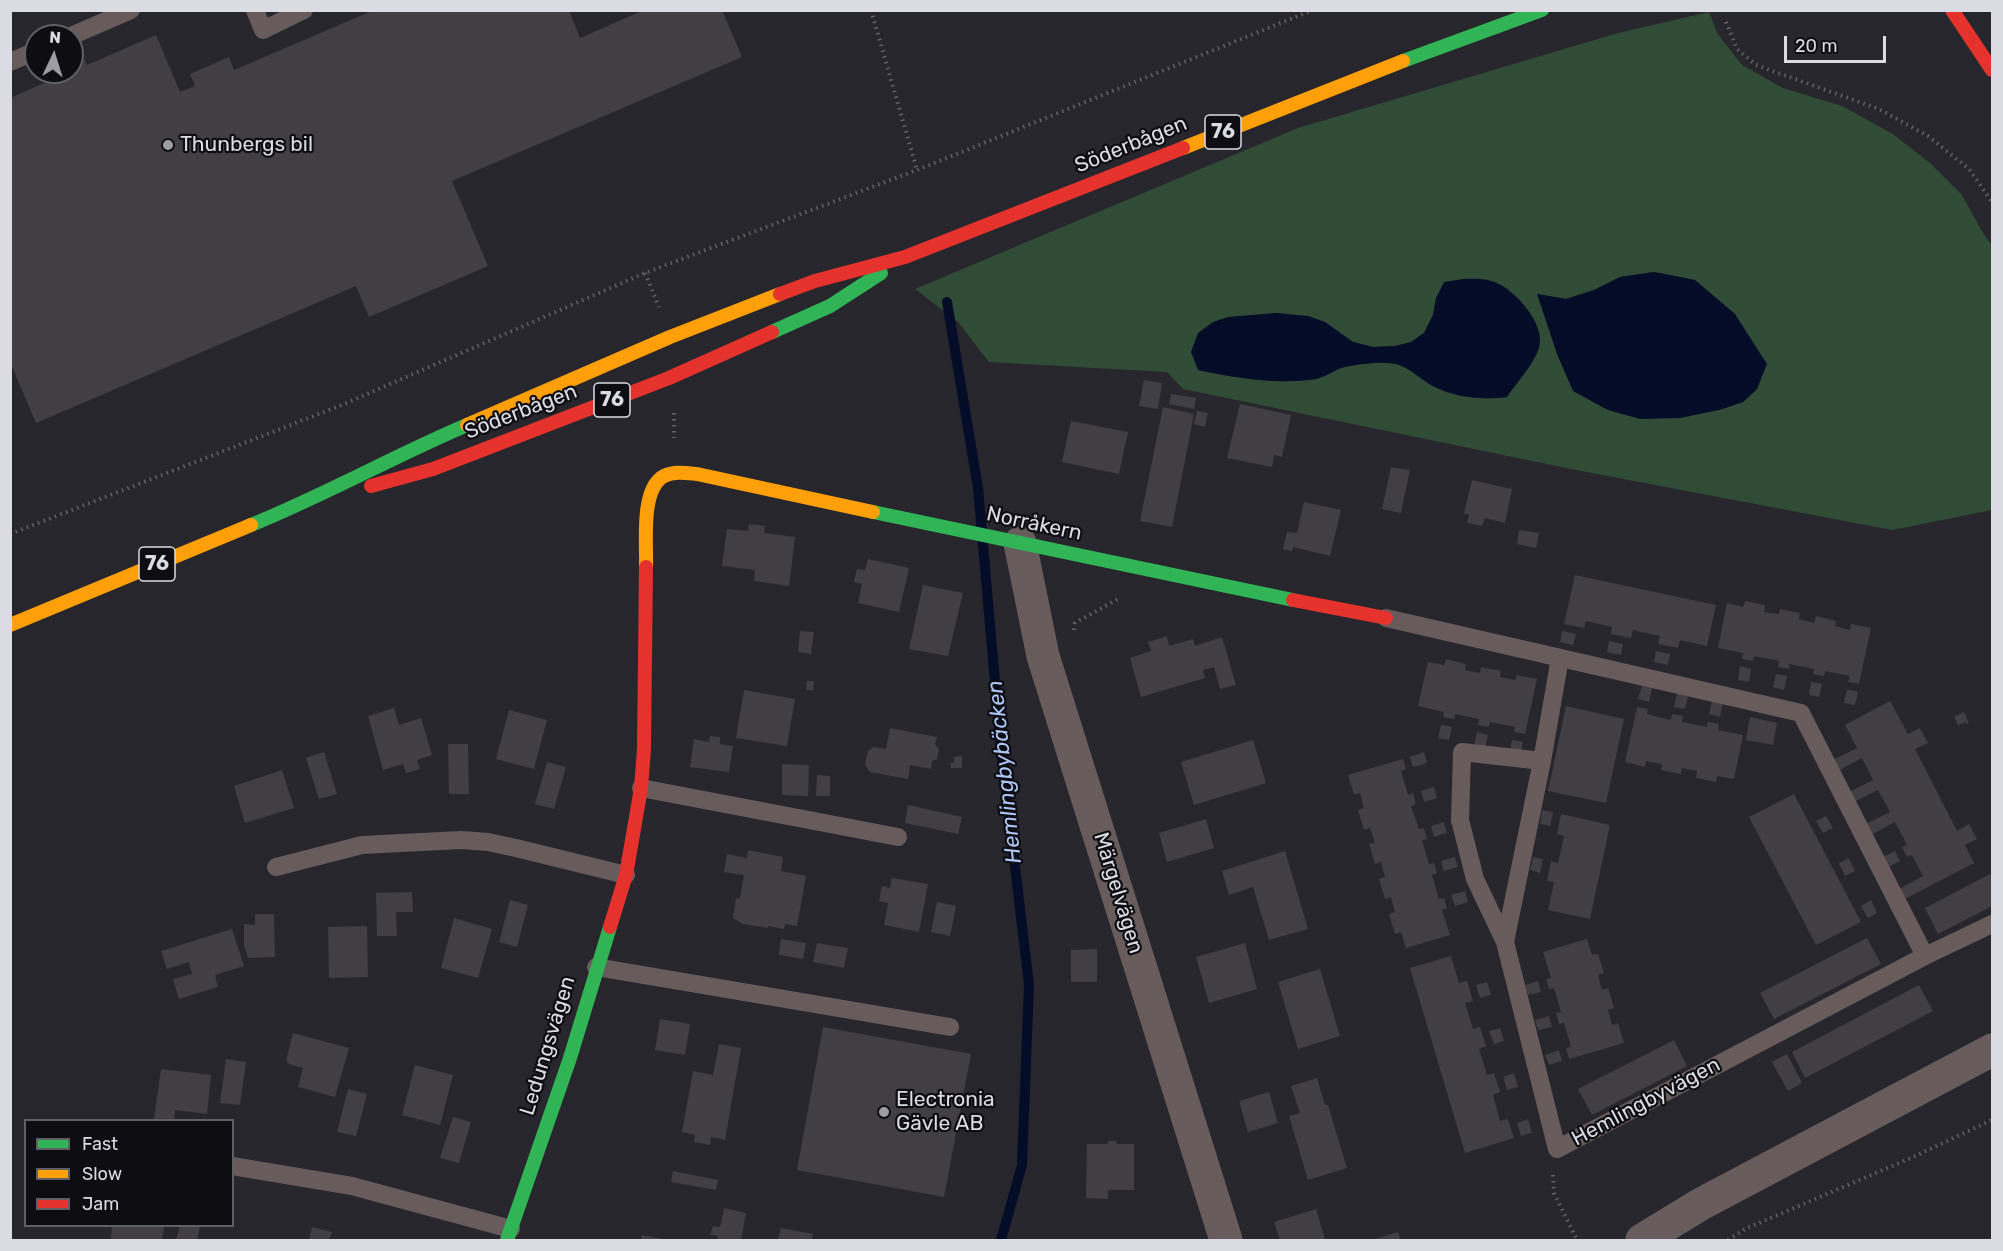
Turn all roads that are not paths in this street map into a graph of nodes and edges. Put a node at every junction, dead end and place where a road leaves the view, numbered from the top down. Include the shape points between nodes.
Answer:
1 (131, 10) edge
2 (255, 10) edge
3 (304, 10) edge
4 (1542, 10) edge
5 (1952, 10) edge
6 (84, 30) edge
7 (24, 56) edge
8 (10, 62) edge
9 (1992, 70) edge
10 (905, 257) junction
11 (674, 472) joint
12 (303, 504) junction
13 (1006, 539) junction
14 (1386, 618) joint
15 (10, 625) edge
16 (1560, 658) junction
17 (1542, 761) junction
18 (641, 788) junction
19 (898, 837) dead end
20 (276, 867) dead end
21 (626, 875) junction
22 (1992, 924) edge
23 (1505, 942) junction
24 (1925, 956) junction
25 (596, 967) junction
26 (951, 1027) dead end
27 (1992, 1050) edge
28 (234, 1166) edge
29 (509, 1235) edge
30 (1226, 1240) edge
31 (1642, 1240) edge

1 - 6 lane
2 - 3 lane via 263,30
4 - 10 main road, Söderbågen / 76
5 - 9 main road
7 - 8 lane
10 - 12 main road, Söderbågen / 76 via 815,281 670,337 422,444
10 - 12 main road, Söderbågen / 76 via 830,306 669,378 433,469
11 - 13 main road, Norråkern
11 - 18 main road, Ledungsvägen via 654,484 647,507
12 - 15 main road, Söderbågen / 76
13 - 14 main road, Norråkern
13 - 30 street, Märgelvägen
14 - 16 lane
16 - 17 lane, Hemlingbyvägen
16 - 24 lane via 1801,713
17 - 23 lane, Hemlingbyvägen
17 - 23 lane, Hemlingbyvägen via 1462,752 1460,820 1475,879
18 - 19 lane
18 - 21 main road, Ledungsvägen
20 - 21 lane via 362,845 461,840 488,842
21 - 25 main road, Ledungsvägen
22 - 24 lane, Hemlingbyvägen
23 - 24 lane, Hemlingbyvägen via 1557,1149
25 - 26 lane
25 - 29 main road, Ledungsvägen via 570,1058
27 - 31 street via 1701,1204
28 - 29 lane, Ledungsvägen via 352,1186

